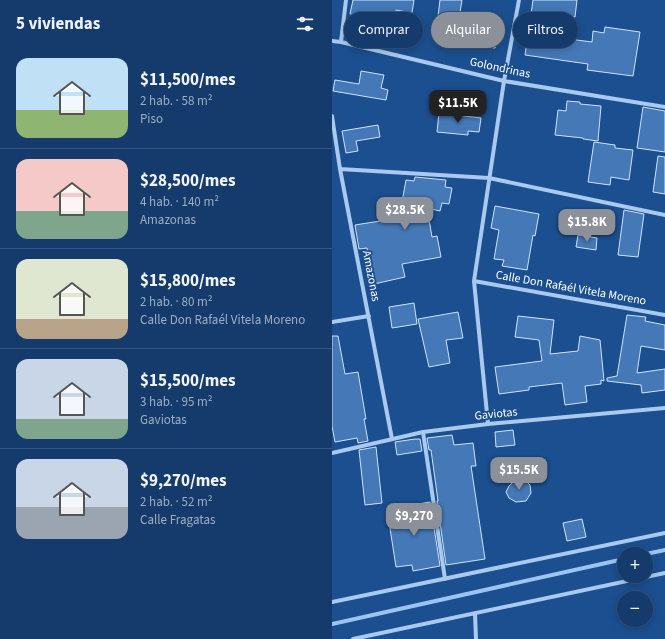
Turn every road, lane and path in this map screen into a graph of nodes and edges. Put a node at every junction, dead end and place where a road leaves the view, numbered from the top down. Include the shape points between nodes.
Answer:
1 (346, 0) edge
2 (519, 0) edge
3 (332, 41) edge
4 (341, 42) junction
5 (504, 81) junction
6 (665, 107) edge
7 (332, 116) edge
8 (340, 169) junction
9 (489, 178) junction
10 (665, 215) edge
11 (474, 282) junction
12 (665, 315) edge
13 (369, 316) junction
14 (332, 322) edge
15 (665, 408) edge
16 (488, 424) junction
17 (423, 432) junction
18 (392, 439) junction
19 (332, 453) edge
20 (665, 533) edge
21 (665, 573) edge
22 (445, 579) junction
23 (332, 602) edge
24 (475, 613) junction
25 (354, 639) edge
26 (476, 639) edge

1 - 4 street
2 - 5 street
3 - 4 street, Golondrinas
4 - 5 street, Golondrinas
5 - 6 street, Golondrinas
5 - 9 street
7 - 8 street, Amazonas
8 - 9 street
8 - 13 street, Amazonas
9 - 10 street
9 - 11 street
11 - 12 street, Calle Don Rafaél Vitela Moreno
11 - 16 street
13 - 14 street
13 - 18 street, Amazonas
15 - 16 street, Gaviotas
16 - 17 street, Gaviotas
17 - 18 street, Gaviotas
17 - 22 street
18 - 19 street, Gaviotas
20 - 22 street
21 - 24 street
22 - 23 street
24 - 25 street
24 - 26 street

